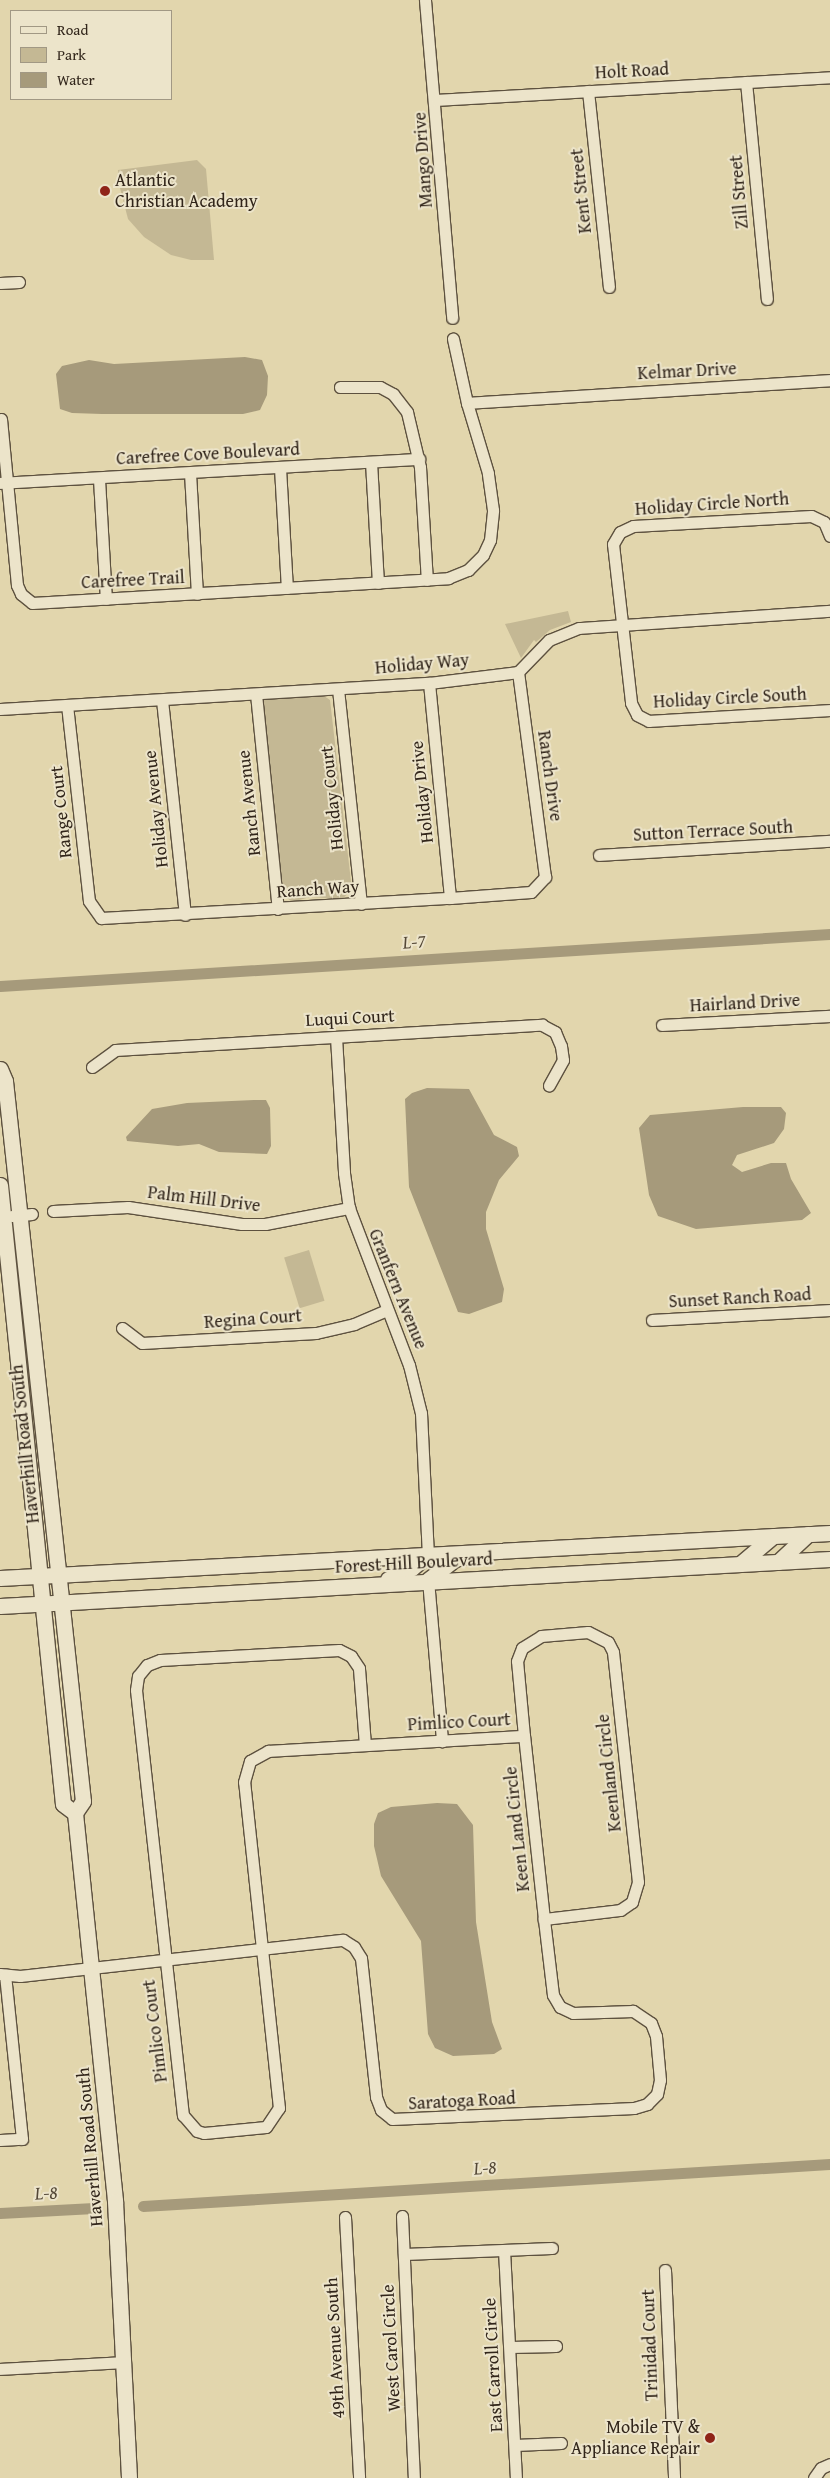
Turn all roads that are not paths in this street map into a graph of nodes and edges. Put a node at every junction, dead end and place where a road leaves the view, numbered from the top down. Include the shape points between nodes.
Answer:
1 (425, 0) edge
2 (830, 77) edge
3 (746, 82) junction
4 (588, 91) junction
5 (436, 100) junction
6 (19, 282) dead end
7 (0, 283) edge
8 (609, 287) dead end
9 (767, 299) dead end
10 (452, 318) dead end
11 (453, 339) dead end
12 (830, 380) edge
13 (340, 387) dead end
14 (467, 403) junction
15 (0, 419) edge
16 (419, 459) junction
17 (371, 462) junction
18 (280, 468) junction
19 (190, 473) junction
20 (99, 479) junction
21 (3, 483) edge
22 (830, 536) edge
23 (427, 580) junction
24 (378, 583) junction
25 (288, 588) junction
26 (197, 594) junction
27 (106, 599) junction
28 (830, 611) edge
29 (620, 624) junction
30 (518, 672) junction
31 (429, 683) junction
32 (338, 689) junction
33 (256, 694) junction
34 (162, 700) junction
35 (67, 705) junction
36 (0, 709) edge
37 (830, 710) edge
38 (830, 841) edge
39 (599, 855) dead end
40 (542, 883) joint
41 (450, 898) junction
42 (361, 904) junction
43 (278, 909) junction
44 (95, 914) joint
45 (185, 915) junction
46 (830, 1016) edge
47 (662, 1025) dead end
48 (336, 1037) junction
49 (92, 1067) dead end
50 (0, 1069) edge
51 (549, 1085) dead end
52 (0, 1185) edge
53 (349, 1208) junction
54 (53, 1211) dead end
55 (14, 1216) edge
56 (387, 1310) junction
57 (830, 1310) edge
58 (652, 1320) dead end
59 (122, 1328) dead end
60 (830, 1533) edge
61 (808, 1534) junction
62 (774, 1536) junction
63 (485, 1551) junction
64 (428, 1554) junction
65 (830, 1559) edge
66 (778, 1562) junction
67 (740, 1564) junction
68 (59, 1575) junction
69 (40, 1576) junction
70 (0, 1578) edge
71 (428, 1580) junction
72 (370, 1584) junction
73 (62, 1604) junction
74 (43, 1605) junction
75 (0, 1606) edge
76 (522, 1648) joint
77 (524, 1736) junction
78 (442, 1741) junction
79 (365, 1745) junction
80 (75, 1813) junction
81 (544, 1919) junction
82 (262, 1948) junction
83 (165, 1961) junction
84 (92, 1968) junction
85 (2, 1975) edge
86 (0, 2140) edge
87 (402, 2216) dead end
88 (345, 2217) dead end
89 (552, 2248) dead end
90 (504, 2250) junction
91 (404, 2254) junction
92 (665, 2270) dead end
93 (556, 2346) dead end
94 (510, 2347) junction
95 (124, 2362) junction
96 (0, 2369) edge
97 (561, 2443) dead end
98 (515, 2444) junction
99 (825, 2466) edge
100 (130, 2478) edge
101 (359, 2478) edge
102 (414, 2478) edge
103 (516, 2478) edge
104 (674, 2478) edge
105 (814, 2478) edge

1 - 5 street, Mango Drive
2 - 3 street, Holt Road
3 - 4 street, Holt Road
3 - 9 street, Zill Street
4 - 5 street, Holt Road
4 - 8 street, Kent Street
5 - 10 street, Mango Drive
6 - 7 street
11 - 14 street
12 - 14 street, Kelmar Drive
13 - 16 street via 373,386 393,394 407,412
14 - 23 street via 492,495 490,540 483,555 468,570 448,578
15 - 21 street, Carefree Trail
16 - 17 street, Carefree Cove Boulevard
16 - 23 street
17 - 18 street, Carefree Cove Boulevard
17 - 24 street
18 - 19 street, Carefree Cove Boulevard
18 - 25 street
19 - 20 street, Carefree Cove Boulevard
19 - 26 street
20 - 21 street, Carefree Cove Boulevard
20 - 27 street
21 - 27 street, Carefree Trail via 20,594 32,603
22 - 29 street, Holiday Circle North via 824,522 812,516 626,528 613,544
23 - 24 street, Carefree Trail
24 - 25 street, Carefree Trail
25 - 26 street, Carefree Trail
26 - 27 street, Carefree Trail
28 - 29 street
29 - 30 street via 563,632 543,645
29 - 37 street, Holiday Circle South via 631,703 643,720
30 - 31 street, Holiday Way
30 - 40 street, Ranch Drive via 545,869
31 - 32 street, Holiday Way
31 - 41 street, Holiday Drive
32 - 33 street, Holiday Way
32 - 42 street, Holiday Court
33 - 34 street, Holiday Way
33 - 43 street, Ranch Avenue
34 - 35 street, Holiday Way
34 - 45 street, Holiday Avenue
35 - 36 street, Holiday Way
35 - 44 street, Range Court via 89,901
38 - 39 street, Sutton Terrace South
40 - 41 street, Ranch Way via 531,892
41 - 42 street, Ranch Way
42 - 43 street, Ranch Way
43 - 45 street, Ranch Way
44 - 45 street, Ranch Way via 107,920
46 - 47 street, Hairland Drive
48 - 49 street, Luqui Court via 115,1050
48 - 51 street, Luqui Court via 542,1025 559,1038 563,1060
48 - 53 street, Granfern Avenue
50 - 55 street, Haverhill Road South via 6,1081
52 - 55 street, Haverhill Road South
53 - 54 street, Palm Hill Drive via 265,1224 242,1224 128,1207
53 - 56 street, Granfern Avenue
55 - 68 street, Haverhill Road South
55 - 69 street, Haverhill Road South
56 - 59 street, Regina Court via 354,1324 316,1333 142,1344
56 - 64 street, Granfern Avenue via 409,1365 421,1413
57 - 58 street, Sunset Ranch Road
60 - 61 street, Forest Hill Boulevard
61 - 62 street, Forest Hill Boulevard
61 - 66 street
62 - 63 street, Forest Hill Boulevard
62 - 67 street
63 - 64 street, Forest Hill Boulevard
63 - 71 street via 455,1559
64 - 68 street, Forest Hill Boulevard
64 - 72 street via 412,1568
65 - 66 street, Forest Hill Boulevard
66 - 67 street, Forest Hill Boulevard
67 - 71 street, Forest Hill Boulevard
68 - 69 street, Forest Hill Boulevard
68 - 73 street, Haverhill Road South
69 - 70 street, Forest Hill Boulevard
69 - 74 street, Haverhill Road South
71 - 72 street, Forest Hill Boulevard
71 - 78 street
72 - 73 street, Forest Hill Boulevard
73 - 74 street, Forest Hill Boulevard
73 - 80 street, Haverhill Road South via 83,1801
74 - 75 street, Forest Hill Boulevard
74 - 80 street, Haverhill Road South via 63,1804
76 - 77 street, Keen Land Circle via 517,1661
76 - 81 street, Keenland Circle via 541,1636 588,1632 608,1642 613,1652 638,1882 632,1902 620,1910
77 - 78 street, Pimlico Court
77 - 81 street, Keen Land Circle
78 - 79 street, Pimlico Court
79 - 82 street, Pimlico Court via 268,1751 255,1756 246,1767 244,1782
79 - 83 street, Pimlico Court via 361,1674 356,1661 345,1652 332,1649 160,1660 142,1670 136,1690
80 - 84 street, Haverhill Road South
81 - 82 street, Saratoga Road via 553,1995 560,2006 581,2014 633,2011 651,2023 656,2036 660,2080 657,2094 648,2104 634,2108 392,2120 378,2104 361,1958 354,1947 344,1940 331,1939
82 - 83 street, Saratoga Road
82 - 83 street, Pimlico Court via 279,2108 266,2127 204,2133 186,2121
83 - 84 street, Saratoga Road
84 - 85 street, Saratoga Road
84 - 95 street, Haverhill Road South via 115,2201
85 - 86 street via 22,2138
87 - 91 street, West Carol Circle
88 - 101 street, 49th Avenue South
89 - 90 street
90 - 91 street
90 - 94 street, East Carroll Circle
91 - 102 street, West Carol Circle
92 - 104 street, Trinidad Court
93 - 94 street
94 - 98 street, East Carroll Circle
95 - 96 street
95 - 100 street, Haverhill Road South
97 - 98 street
98 - 103 street, East Carroll Circle
99 - 105 street

